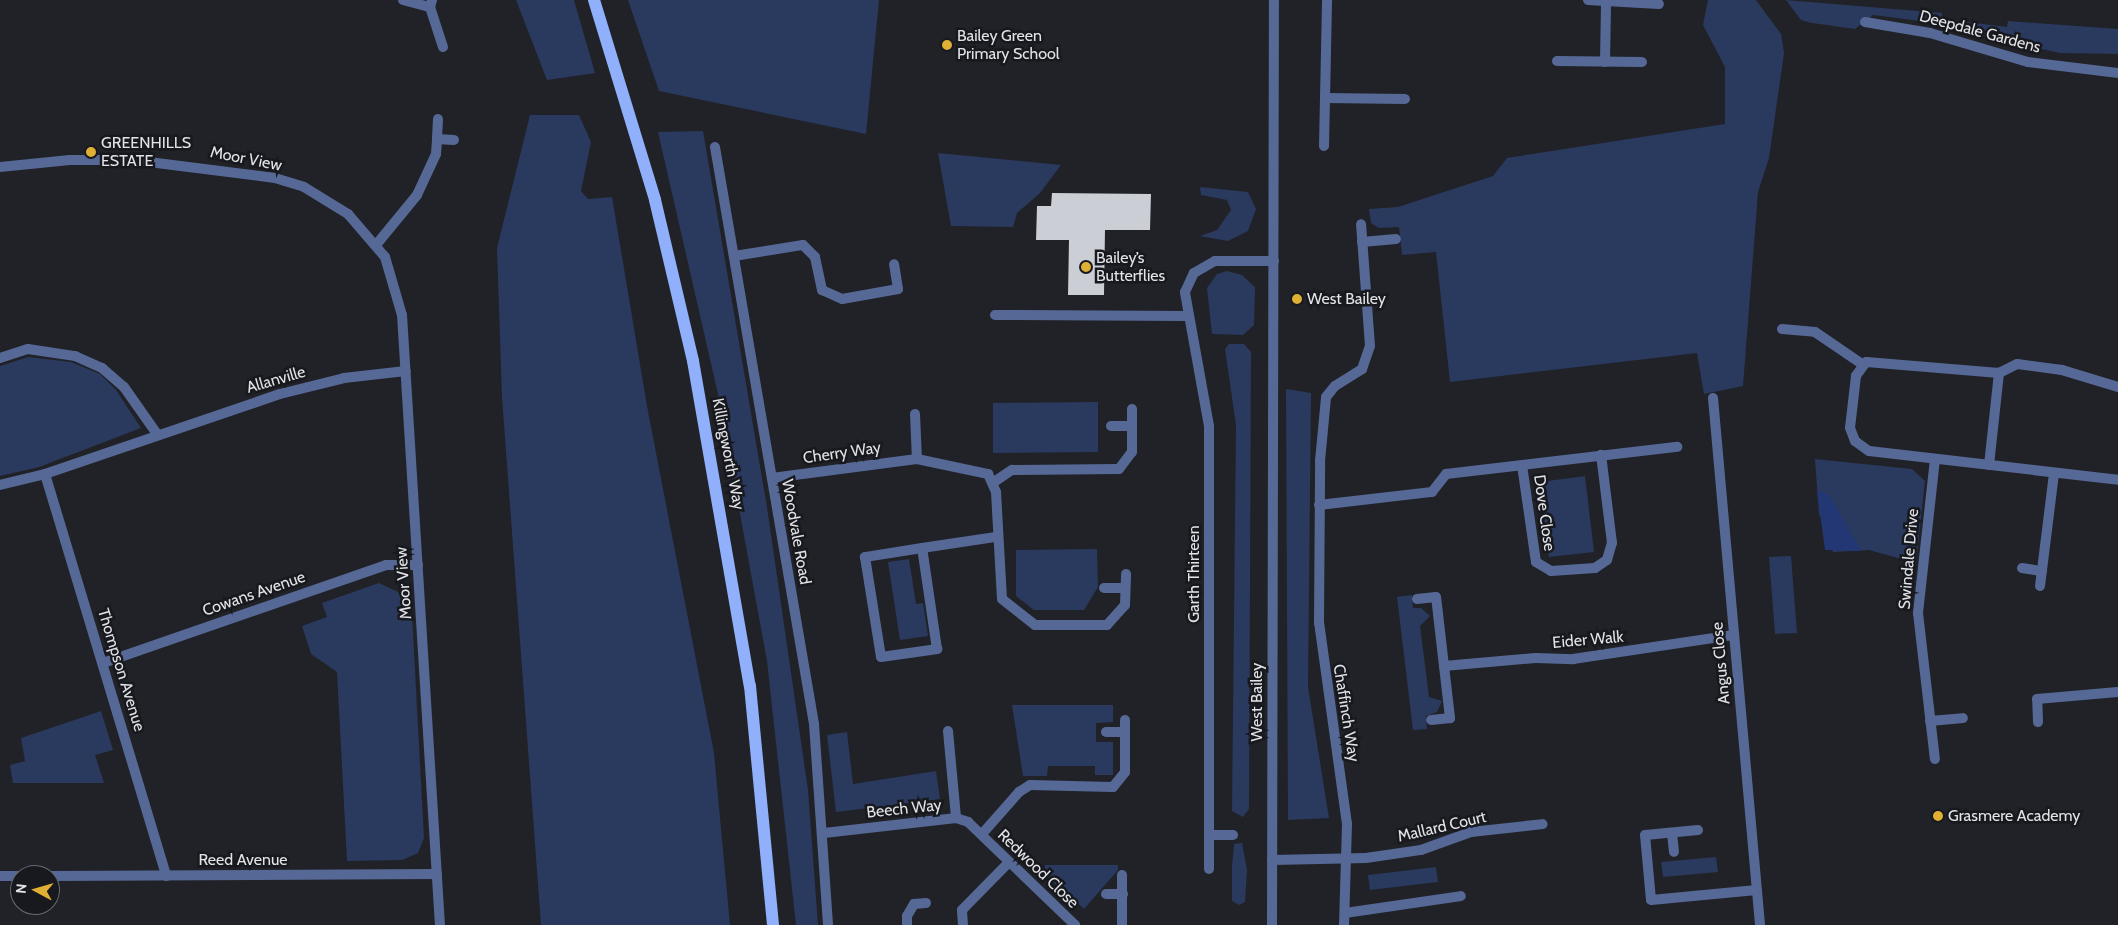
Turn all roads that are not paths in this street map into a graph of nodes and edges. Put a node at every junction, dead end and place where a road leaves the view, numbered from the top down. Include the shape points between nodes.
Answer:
1 (403, 0) edge
2 (594, 0) edge
3 (1274, 0) edge
4 (1327, 0) edge
5 (1588, 0) edge
6 (1606, 3) junction
7 (431, 4) edge
8 (1659, 4) dead end
9 (1865, 22) dead end
10 (443, 47) dead end
11 (1557, 60) dead end
12 (1605, 62) junction
13 (1642, 62) dead end
14 (2118, 73) edge
15 (1325, 98) junction
16 (1405, 99) dead end
17 (438, 119) dead end
18 (437, 139) junction
19 (454, 140) dead end
20 (1324, 146) dead end
21 (715, 147) dead end
22 (0, 167) edge
23 (1361, 224) dead end
24 (1396, 239) dead end
25 (1362, 242) junction
26 (376, 245) junction
27 (734, 256) junction
28 (1274, 261) junction
29 (894, 264) dead end
30 (995, 315) dead end
31 (1187, 316) junction
32 (1782, 329) dead end
33 (0, 358) edge
34 (1862, 364) junction
35 (406, 371) junction
36 (1999, 373) junction
37 (2118, 387) edge
38 (1713, 398) dead end
39 (1132, 409) dead end
40 (915, 414) dead end
41 (1111, 426) dead end
42 (1132, 426) junction
43 (157, 434) junction
44 (1678, 447) dead end
45 (1601, 455) junction
46 (917, 459) junction
47 (1935, 459) junction
48 (1522, 465) junction
49 (1989, 465) junction
50 (2054, 473) junction
51 (45, 474) junction
52 (772, 478) junction
53 (2118, 480) edge
54 (994, 482) junction
55 (0, 485) edge
56 (1319, 504) junction
57 (996, 537) junction
58 (922, 548) junction
59 (418, 565) junction
60 (2022, 568) dead end
61 (2042, 571) junction
62 (1126, 574) dead end
63 (2040, 586) dead end
64 (1104, 588) dead end
65 (1126, 588) junction
66 (1417, 600) dead end
67 (1734, 635) junction
68 (103, 663) junction
69 (1444, 666) junction
70 (2118, 692) edge
71 (1962, 718) dead end
72 (1125, 720) dead end
73 (1431, 720) dead end
74 (1930, 721) junction
75 (2038, 722) dead end
76 (948, 731) dead end
77 (1106, 732) dead end
78 (1125, 732) junction
79 (1935, 759) dead end
80 (956, 818) junction
81 (1543, 824) dead end
82 (1698, 830) dead end
83 (824, 833) junction
84 (1672, 833) junction
85 (982, 834) junction
86 (1209, 835) junction
87 (1232, 835) dead end
88 (1674, 852) dead end
89 (1347, 859) junction
90 (1272, 860) junction
91 (1009, 862) junction
92 (1209, 869) dead end
93 (437, 874) junction
94 (1122, 874) dead end
95 (60, 876) edge
96 (166, 876) junction
97 (1757, 890) junction
98 (1106, 894) dead end
99 (1123, 894) junction
100 (1461, 896) dead end
101 (926, 903) dead end
102 (1345, 913) junction
103 (440, 925) edge
104 (773, 925) edge
105 (828, 925) edge
106 (908, 925) edge
107 (963, 925) edge
108 (1075, 925) edge
109 (1122, 925) edge
110 (1272, 925) edge
111 (1344, 925) edge
112 (1760, 925) edge

1 - 7 street
2 - 104 main road, Killingworth Way via 655,200 695,371 750,686
3 - 28 street, West Bailey
4 - 15 street
5 - 6 street
6 - 8 street
6 - 12 street
7 - 10 street
9 - 14 street, Deepdale Gardens via 1930,33 2028,62
11 - 12 street
12 - 13 street
15 - 16 street
15 - 20 street
17 - 18 street
18 - 19 street
18 - 26 street via 436,154 417,194
21 - 27 street, Woodvale Road
22 - 26 street, Moor View via 70,160 133,160 241,170 304,187 348,214
23 - 25 street, Chaffinch Way
24 - 25 street
25 - 56 street, Chaffinch Way via 1370,346 1362,369 1335,386 1326,397
26 - 35 street, Moor View via 393,278 402,314
27 - 29 street via 803,245 815,257 822,290 842,299 898,289
27 - 52 street, Woodvale Road
28 - 31 street, Garth Thirteen via 1232,260 1203,266 1194,273 1185,292
28 - 90 street, West Bailey
30 - 31 street
31 - 86 street, Garth Thirteen via 1209,426
32 - 34 street via 1815,332
33 - 43 street via 28,349 75,356 102,368 124,387
34 - 36 street via 1876,362
34 - 47 street via 1856,376 1850,428 1855,441 1869,452
35 - 43 street, Allanville via 344,378 280,394
35 - 59 street, Moor View
36 - 37 street via 2017,364 2062,370 2102,385
36 - 49 street
38 - 67 street, Angus Close
39 - 42 street
40 - 46 street
41 - 42 street
42 - 54 street via 1132,452 1119,469 1012,470
43 - 51 street, Allanville
44 - 45 street, Dove Close
45 - 48 street, Dove Close
45 - 48 street, Dove Close via 1612,543 1607,560 1595,568 1551,571 1536,562
46 - 52 street, Cherry Way
46 - 54 street, Cherry Way via 974,469 988,474
47 - 49 street
47 - 74 street, Swindale Drive via 1918,614
48 - 56 street, Dove Close via 1446,474 1432,492
49 - 50 street
50 - 53 street
50 - 61 street
51 - 55 street, Allanville
51 - 68 street, Thompson Avenue
52 - 83 street, Woodvale Road via 814,724
54 - 57 street
56 - 89 street, Chaffinch Way via 1319,623 1348,824
57 - 58 street
57 - 65 street via 1002,599 1035,625 1106,625 1125,605
58 - 58 street via 937,649 881,658 865,557
59 - 68 street, Cowans Avenue via 386,565
59 - 93 street, Moor View
60 - 61 street
61 - 63 street
62 - 65 street
64 - 65 street
66 - 69 street via 1436,597
67 - 69 street, Eider Walk via 1573,659 1536,658
67 - 97 street, Angus Close
68 - 96 street, Thompson Avenue
69 - 73 street via 1450,718
70 - 75 street via 2036,699
71 - 74 street
72 - 78 street, Redwood Close
74 - 79 street, Swindale Drive
76 - 80 street
77 - 78 street
78 - 85 street, Redwood Close via 1125,772 1113,787 1030,785 1019,792
80 - 83 street, Beech Way
80 - 85 street, Beech Way via 968,822
81 - 89 street, Mallard Court via 1471,832 1421,850
82 - 84 street
83 - 105 street, Woodvale Road
84 - 88 street
84 - 97 street via 1645,835 1651,900
85 - 91 street, Redwood Close
86 - 87 street
86 - 92 street, Garth Thirteen
89 - 90 street, Mallard Court
89 - 102 street, Chaffinch Way
90 - 110 street, West Bailey
91 - 107 street via 962,910
91 - 108 street, Redwood Close
93 - 96 street, Reed Avenue
93 - 103 street, Moor View
94 - 99 street
95 - 96 street, Reed Avenue
97 - 112 street, Angus Close
98 - 99 street, Redwood Close
99 - 109 street
100 - 102 street
101 - 106 street via 914,904 907,916
102 - 111 street, Chaffinch Way

